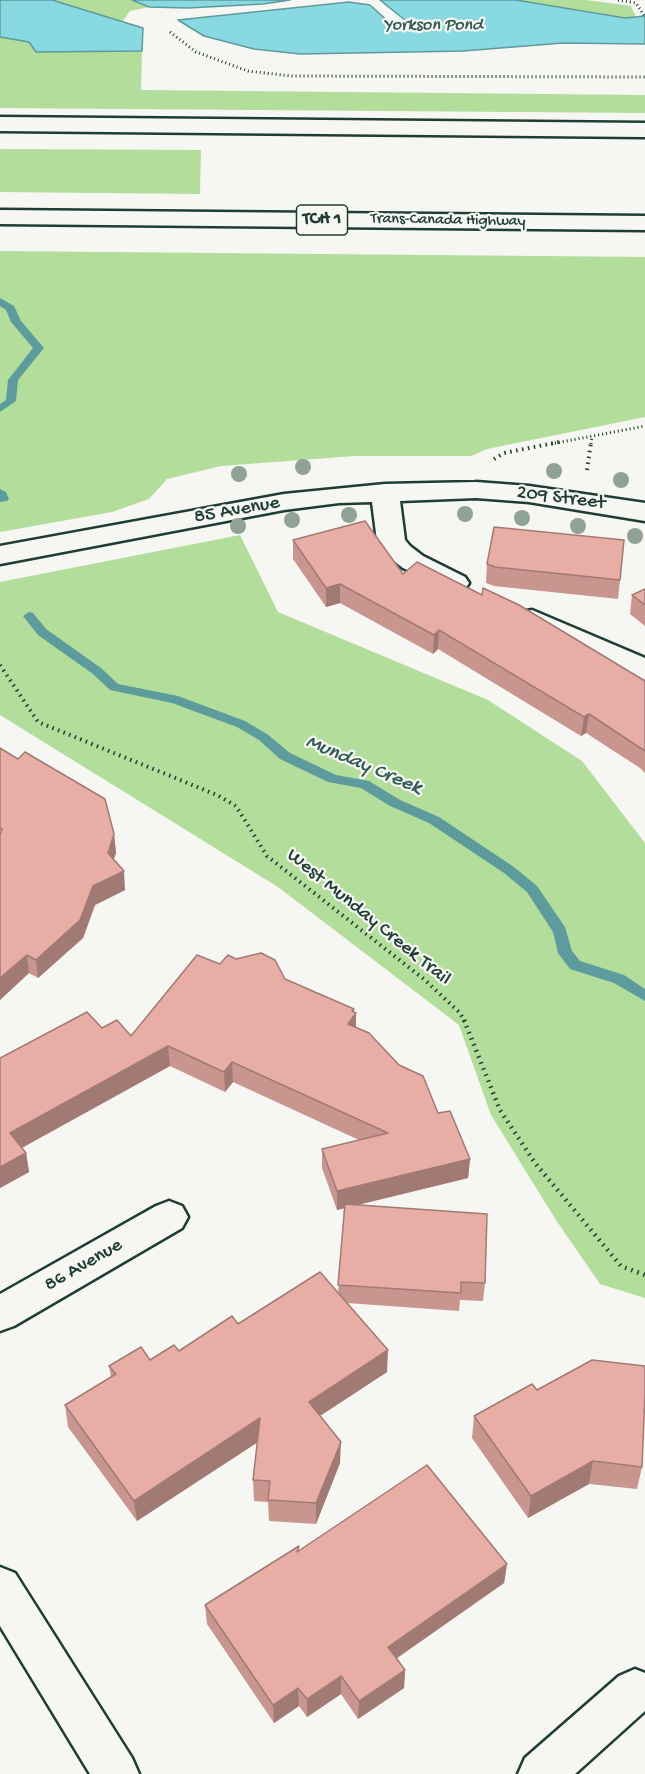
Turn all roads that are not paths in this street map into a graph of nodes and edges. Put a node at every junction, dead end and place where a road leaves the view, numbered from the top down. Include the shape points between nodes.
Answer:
1 (0, 124) edge
2 (645, 130) edge
3 (0, 217) edge
4 (645, 223) edge
5 (476, 490) joint
6 (385, 492) junction
7 (645, 512) edge
8 (0, 555) edge
9 (477, 594) edge
10 (509, 608) edge
11 (645, 670) edge
12 (169, 1217) dead end
13 (0, 1314) edge
14 (0, 1587) edge
15 (635, 1691) dead end
16 (116, 1774) edge
17 (541, 1774) edge

1 - 2 main road
3 - 4 main road, Trans-Canada Highway / TCH 1
5 - 6 main road, 85 Avenue
5 - 7 main road, 209 Street via 587,501
6 - 8 main road, 85 Avenue via 284,502
6 - 9 main road via 391,541 400,552
10 - 11 main road
12 - 13 main road, 86 Avenue
14 - 16 main road
15 - 17 main road

